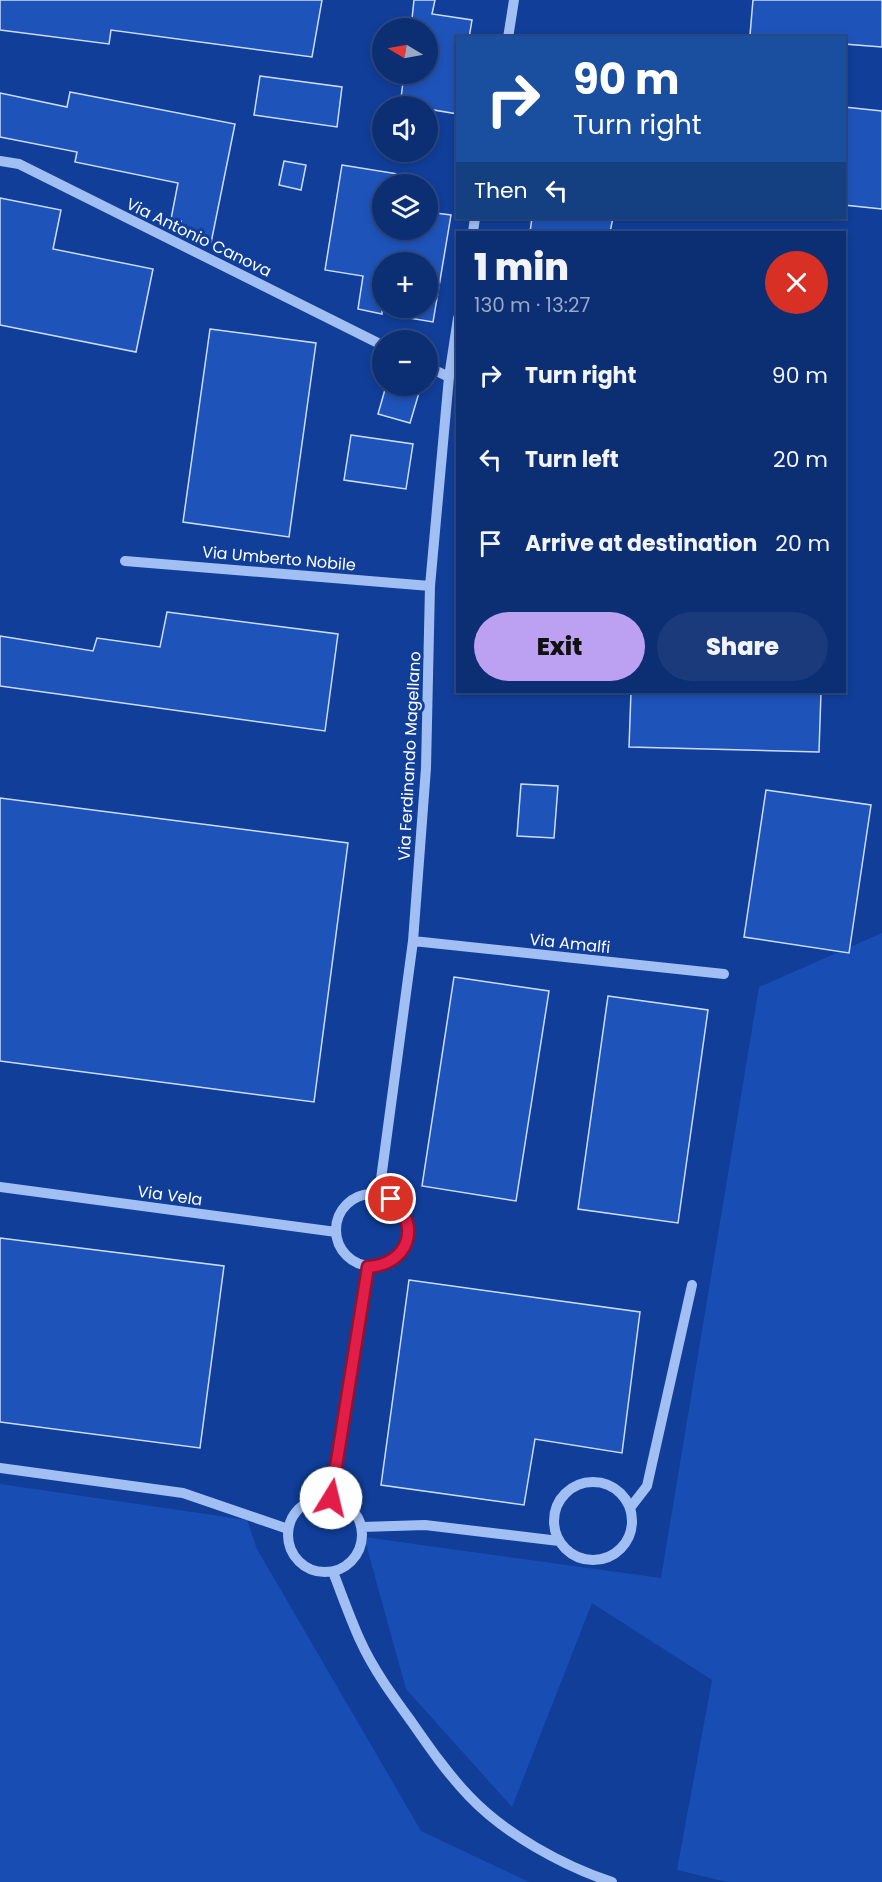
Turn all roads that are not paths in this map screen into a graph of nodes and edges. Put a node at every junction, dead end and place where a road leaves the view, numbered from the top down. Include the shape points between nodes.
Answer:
1 (514, 0) edge
2 (508, 36) edge
3 (0, 161) edge
4 (456, 331) edge
5 (372, 340) edge
6 (438, 372) edge
7 (449, 377) junction
8 (125, 561) dead end
9 (430, 585) junction
10 (413, 941) junction
11 (724, 974) dead end
12 (0, 1187) edge
13 (379, 1194) junction
14 (336, 1232) junction
15 (368, 1267) junction
16 (692, 1285) dead end
17 (0, 1468) edge
18 (331, 1498) junction
19 (630, 1508) junction
20 (362, 1527) junction
21 (288, 1529) junction
22 (559, 1541) junction
23 (333, 1572) junction
24 (612, 1882) edge

1 - 2 street
3 - 5 street, Via Antonio Canova via 19,164
4 - 7 street, Via Ferdinando Magellano
6 - 7 street
7 - 9 street, Via Ferdinando Magellano
8 - 9 street, Via Umberto Nobile
9 - 10 street, Via Ferdinando Magellano via 426,768
10 - 11 street, Via Amalfi
10 - 13 street, Via Ferdinando Magellano
12 - 14 street, Via Vela
13 - 14 street via 368,1194 348,1203 341,1211
13 - 15 street via 400,1207 409,1230 401,1253 392,1261
14 - 15 street via 342,1251
15 - 18 street
16 - 19 street via 646,1486
17 - 21 street via 183,1493
18 - 20 street via 351,1508
18 - 21 street via 308,1501 298,1508
19 - 22 street via 631,1533 625,1545 609,1556 578,1558
19 - 22 street via 624,1496 608,1485 589,1481 576,1485 562,1498 554,1516
20 - 22 street via 425,1525
20 - 23 street via 359,1550 353,1560
21 - 23 street via 291,1553 299,1563 309,1570
23 - 24 street via 361,1641 386,1687 470,1798 547,1855

